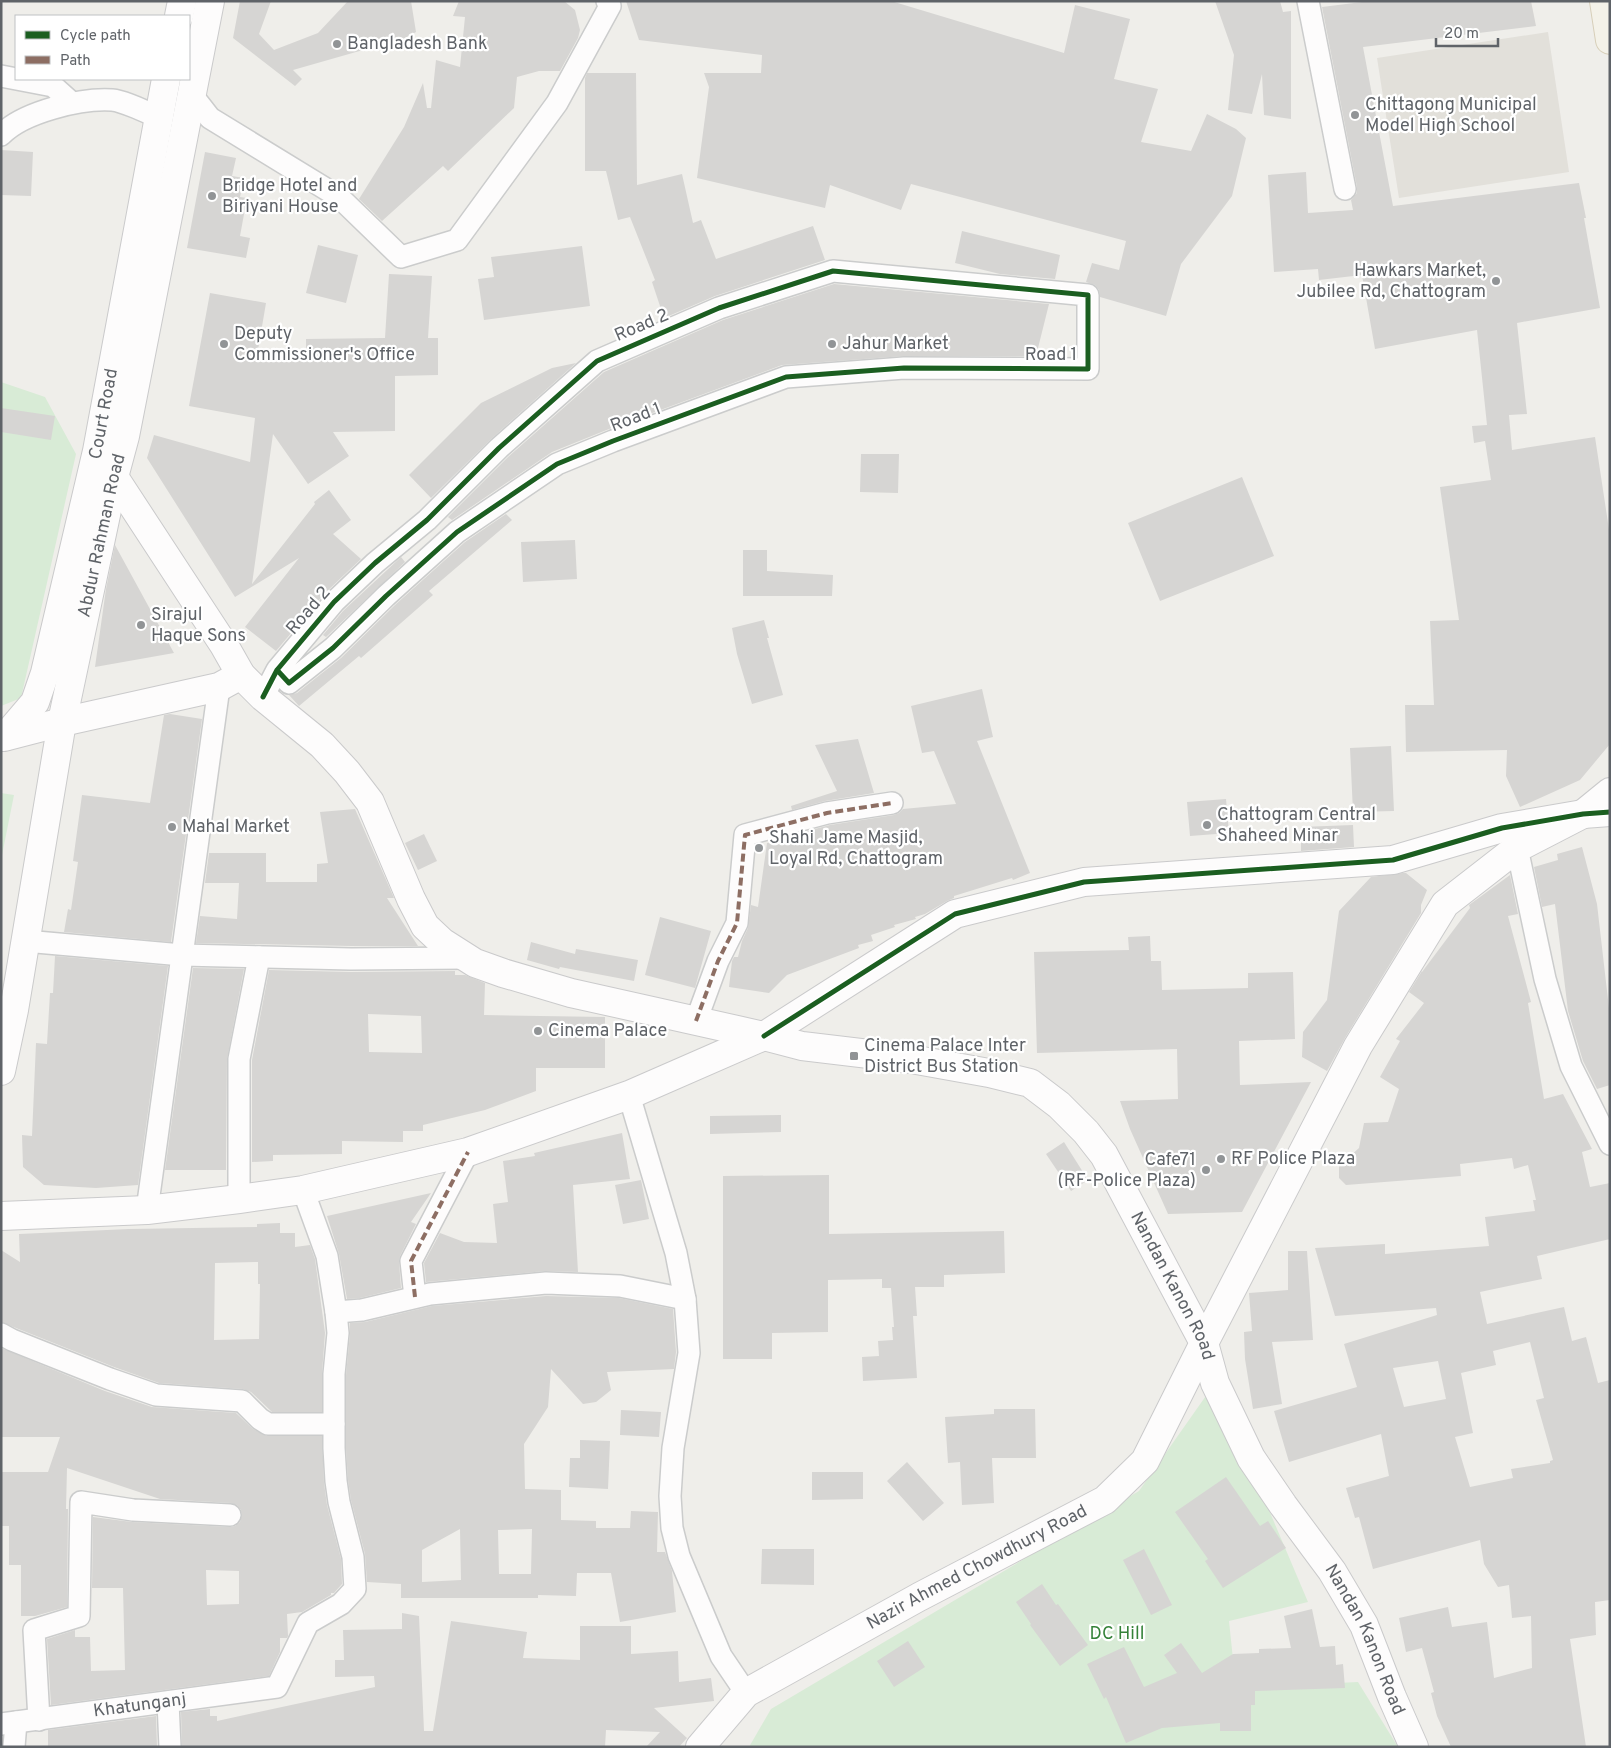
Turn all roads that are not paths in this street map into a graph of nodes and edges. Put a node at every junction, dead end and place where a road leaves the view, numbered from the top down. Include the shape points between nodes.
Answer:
1 (182, 1) edge
2 (210, 1) edge
3 (607, 1) edge
4 (1308, 1) edge
5 (1604, 1) edge
6 (178, 15) edge
7 (1610, 40) edge
8 (1, 76) edge
9 (15, 79) edge
10 (21, 80) edge
11 (166, 80) edge
12 (192, 95) junction
13 (72, 103) junction
14 (159, 118) junction
15 (1, 135) edge
16 (1345, 189) dead end
17 (1087, 341) joint
18 (114, 478) junction
19 (277, 670) junction
20 (230, 681) junction
21 (263, 697) junction
22 (62, 722) junction
23 (4, 737) edge
24 (1610, 792) edge
25 (892, 803) dead end
26 (1610, 812) edge
27 (1583, 814) junction
28 (1517, 848) junction
29 (25, 941) junction
30 (182, 955) junction
31 (259, 957) junction
32 (467, 958) junction
33 (696, 1021) junction
34 (764, 1036) junction
35 (1, 1071) edge
36 (629, 1095) junction
37 (1610, 1144) edge
38 (468, 1152) junction
39 (303, 1190) junction
40 (239, 1199) junction
41 (147, 1210) junction
42 (1, 1216) edge
43 (416, 1297) junction
44 (686, 1299) junction
45 (336, 1312) junction
46 (1, 1334) edge
47 (1204, 1343) junction
48 (334, 1424) junction
49 (230, 1515) dead end
50 (746, 1693) junction
51 (168, 1702) junction
52 (39, 1720) junction
53 (9, 1723) edge
54 (14, 1747) edge
55 (170, 1747) edge
56 (700, 1747) edge
57 (1414, 1747) edge

1 - 6 main road
2 - 12 main road, Abdur Rahman Road
3 - 12 street via 610,6 557,103 457,240 400,257 339,197 210,118
4 - 16 street
5 - 7 main road
8 - 9 street
10 - 13 street via 52,86
11 - 14 main road, Court Road
12 - 18 main road, Abdur Rahman Road
13 - 14 street via 114,100
13 - 15 street via 33,114
14 - 23 main road, Court Road via 97,451 45,673 35,702
17 - 19 street, Road 1 via 1088,369 904,368 786,377 613,441 558,464 457,532 333,648 289,683
17 - 19 street, Road 2 via 1088,295 833,271 719,308 597,361 334,602
18 - 20 main road, Nandan Kanon Road via 224,646
18 - 22 main road, Abdur Rahman Road
19 - 21 street
20 - 21 main road, Nandan Kanon Road
20 - 22 main road
20 - 30 street
21 - 32 main road, Nandan Kanon Road via 322,745 347,772 370,802 425,926
22 - 23 main road
22 - 29 main road, Abdur Rahman Road
24 - 27 main road
25 - 33 street via 827,814 745,835 738,923 718,961
26 - 27 main road
27 - 28 main road, Nazir Ahmed Chowdhury Road
27 - 34 main road via 1502,828 1392,860 1084,882 955,914
28 - 37 street via 1545,979 1571,1066
28 - 47 main road, Nazir Ahmed Chowdhury Road via 1445,904 1358,1046
29 - 30 street
29 - 35 main road, Abdur Rahman Road
30 - 31 street
30 - 41 street
31 - 32 street via 352,960
31 - 40 street via 239,1059
32 - 33 main road, Nandan Kanon Road via 503,973 571,993
33 - 34 main road, Nandan Kanon Road
34 - 36 main road
34 - 47 main road, Nandan Kanon Road via 802,1046 911,1059 989,1073 1030,1084 1072,1118 1104,1155
36 - 38 main road
36 - 44 street via 676,1253
38 - 39 main road
38 - 43 street via 411,1260
39 - 40 main road
39 - 45 street via 327,1256
40 - 41 main road
41 - 42 main road
43 - 44 street via 546,1283 620,1286
43 - 45 street via 362,1310
44 - 50 street via 689,1353 673,1448 672,1528 679,1556 721,1656
45 - 48 street
46 - 48 street via 156,1395 242,1401 268,1424
47 - 50 main road, Nazir Ahmed Chowdhury Road via 1145,1461 1105,1500 919,1597
47 - 57 main road, Nandan Kanon Road via 1215,1384 1251,1458 1332,1571 1364,1625
48 - 51 street, Khatunganj via 336,1481 353,1557 355,1589 341,1604 308,1624 277,1687
49 - 52 street via 133,1510 81,1502 79,1616 34,1630
50 - 56 main road, Nazir Ahmed Chowdhury Road
51 - 52 street, Khatunganj
51 - 55 street
52 - 53 street, Khatunganj
53 - 54 street

